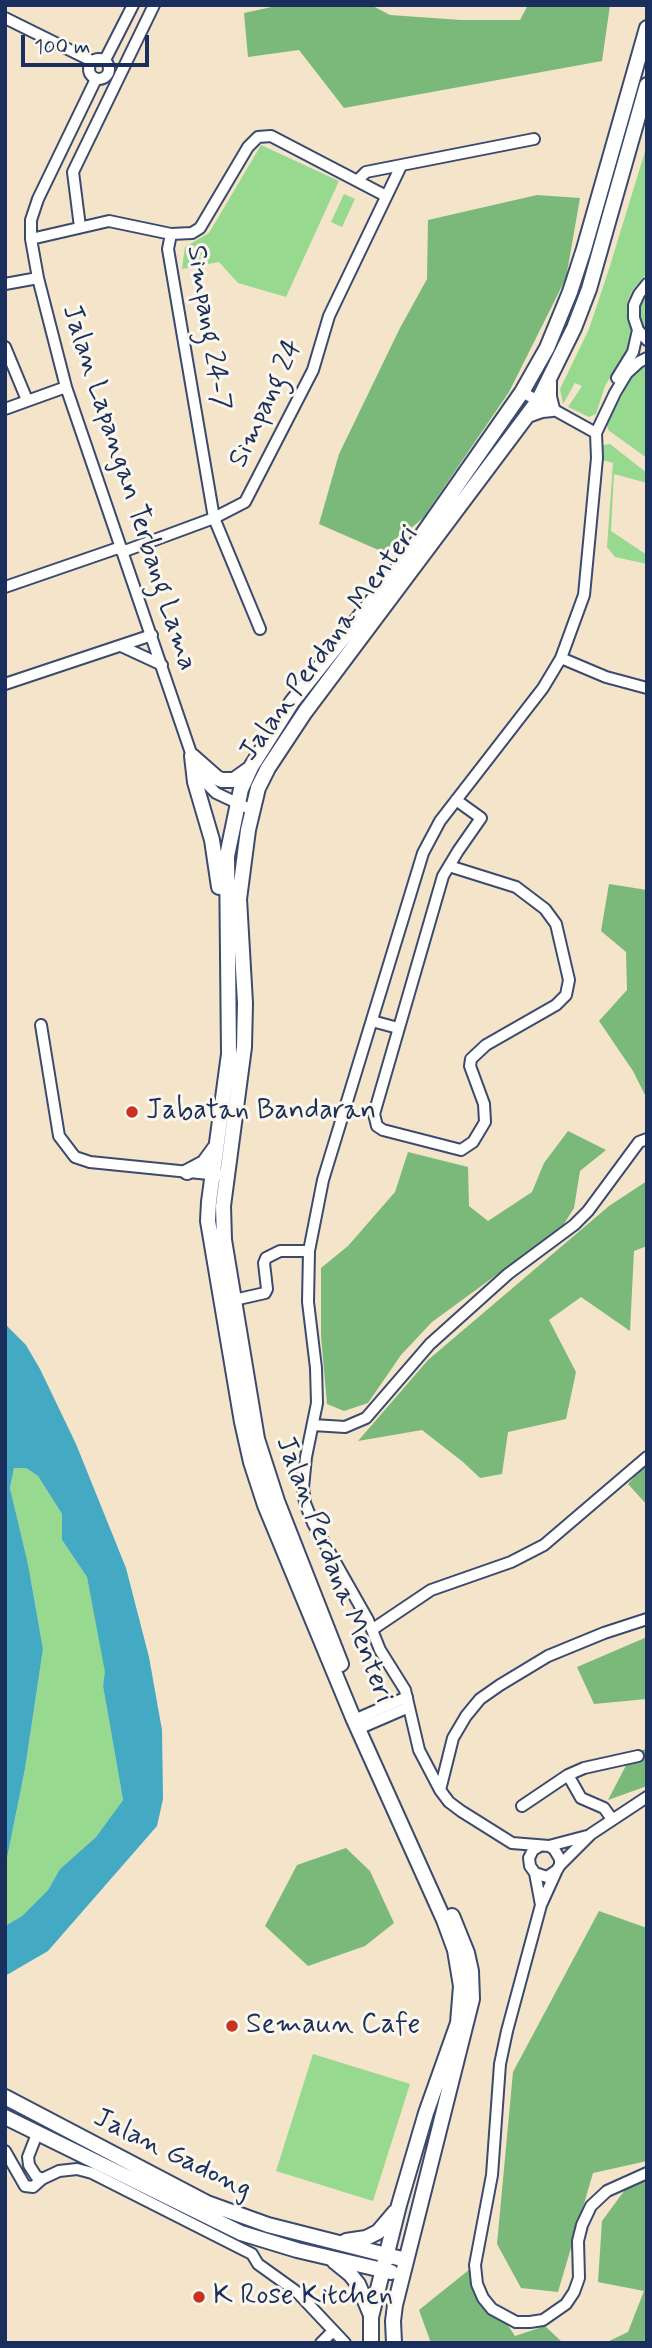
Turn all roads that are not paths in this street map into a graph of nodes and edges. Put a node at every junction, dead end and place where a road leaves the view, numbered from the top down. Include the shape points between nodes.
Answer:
1 (133, 5) edge
2 (154, 5) edge
3 (5, 18) edge
4 (647, 28) edge
5 (644, 58) edge
6 (105, 60) junction
7 (92, 61) junction
8 (96, 79) junction
9 (647, 85) edge
10 (534, 139) dead end
11 (401, 166) junction
12 (357, 181) junction
13 (386, 196) junction
14 (80, 227) junction
15 (171, 234) junction
16 (31, 239) junction
17 (38, 278) junction
18 (5, 284) edge
19 (647, 284) edge
20 (638, 330) junction
21 (647, 340) edge
22 (5, 347) edge
23 (647, 358) edge
24 (550, 377) junction
25 (66, 387) junction
26 (522, 392) junction
27 (27, 400) junction
28 (538, 401) junction
29 (5, 409) edge
30 (552, 409) junction
31 (527, 415) junction
32 (601, 419) junction
33 (596, 433) junction
34 (214, 518) junction
35 (122, 550) junction
36 (5, 587) edge
37 (260, 629) dead end
38 (152, 635) junction
39 (121, 646) junction
40 (561, 658) junction
41 (162, 665) junction
42 (5, 684) edge
43 (647, 688) edge
44 (192, 756) junction
45 (251, 767) junction
46 (456, 800) junction
47 (237, 805) junction
48 (252, 810) junction
49 (449, 866) junction
50 (227, 934) junction
51 (372, 1021) junction
52 (41, 1026) dead end
53 (398, 1028) junction
54 (647, 1139) edge
55 (216, 1146) junction
56 (187, 1172) junction
57 (219, 1175) junction
58 (209, 1202) junction
59 (309, 1251) junction
60 (234, 1300) junction
61 (313, 1425) junction
62 (647, 1457) edge
63 (647, 1619) edge
64 (373, 1629) junction
65 (408, 1702) junction
66 (360, 1723) junction
67 (638, 1756) dead end
68 (568, 1775) junction
69 (440, 1790) junction
70 (647, 1797) edge
71 (523, 1806) dead end
72 (612, 1819) junction
73 (591, 1834) junction
74 (512, 1843) junction
75 (545, 1846) junction
76 (559, 1867) junction
77 (532, 1869) junction
78 (541, 1905) junction
79 (5, 2097) edge
80 (5, 2117) edge
81 (44, 2119) junction
82 (37, 2134) junction
83 (5, 2151) edge
84 (647, 2173) edge
85 (42, 2179) junction
86 (399, 2205) junction
87 (338, 2243) junction
88 (386, 2255) junction
89 (329, 2258) junction
90 (406, 2260) junction
91 (383, 2270) junction
92 (402, 2275) junction
93 (371, 2316) junction
94 (333, 2331) junction
95 (321, 2343) edge
96 (345, 2343) edge
97 (371, 2343) edge
98 (394, 2343) edge

1 - 6 street
2 - 14 street via 73,172
3 - 7 street
4 - 5 main road, Jalan Perdana Menteri
5 - 26 main road, Jalan Perdana Menteri via 570,292
6 - 7 street
6 - 8 street via 108,73
7 - 8 street via 89,72
8 - 16 street, Jalan Lapangan Terbang Lama via 38,199
9 - 24 main road, Jalan Perdana Menteri via 589,289
10 - 11 street
11 - 12 street via 366,172
11 - 13 street, Simpang 24
12 - 13 street
12 - 15 street via 271,136 258,137 200,228
13 - 34 street, Simpang 24 via 329,316 313,370 245,502
14 - 15 street via 109,221
14 - 16 street
15 - 34 street, Simpang 24-7 via 168,249
16 - 17 street, Jalan Lapangan Terbang Lama
17 - 18 street
17 - 25 street, Jalan Lapangan Terbang Lama
19 - 20 street via 634,305
20 - 21 street
20 - 32 street via 633,352 609,393
22 - 27 street
23 - 32 street via 627,373
24 - 28 main road, Jalan Perdana Menteri
24 - 30 main road
25 - 27 street
25 - 35 street, Jalan Lapangan Terbang Lama
26 - 28 street
26 - 45 main road, Jalan Perdana Menteri via 404,561 292,702
27 - 29 street
28 - 30 street
28 - 31 main road, Jalan Perdana Menteri
30 - 31 main road
30 - 33 street
31 - 48 main road, Jalan Perdana Menteri via 323,687 268,768
32 - 33 street
33 - 40 street via 584,595
34 - 35 street, Simpang 24
34 - 37 street, Simpang 24-7
35 - 36 street, Simpang 24
35 - 38 street, Jalan Lapangan Terbang Lama
38 - 39 street
38 - 41 street, Jalan Lapangan Terbang Lama
39 - 41 street
39 - 42 street
40 - 43 street
40 - 46 street
41 - 44 street, Jalan Lapangan Terbang Lama
44 - 45 main road via 217,778 228,781
44 - 47 street, Jalan Lapangan Terbang Lama via 204,780
44 - 50 main road
45 - 47 main road, Jalan Perdana Menteri
46 - 49 street via 481,818
46 - 51 street via 423,853
47 - 48 street, Jalan Lapangan Terbang Lama
47 - 50 main road, Jalan Perdana Menteri via 227,856
48 - 57 main road, Jalan Perdana Menteri via 239,892 244,1047
49 - 53 street
49 - 53 street via 516,887 545,909 556,924 569,981 566,995 471,1059 485,1122 461,1150 377,1126 374,1114
50 - 55 main road, Jalan Perdana Menteri via 230,1038
51 - 53 street
51 - 59 street via 323,1180
52 - 56 street via 60,1136 75,1157
54 - 61 street via 639,1142 588,1211 430,1344 374,1412 345,1427
55 - 56 main road via 204,1163
55 - 57 main road, Jalan Perdana Menteri
56 - 57 street
56 - 58 main road via 200,1182
57 - 58 main road, Jalan Perdana Menteri
57 - 60 main road, Jalan Perdana Menteri
58 - 66 main road, Jalan Perdana Menteri via 210,1236 251,1462 265,1505
59 - 60 street via 272,1254 264,1264 265,1293
59 - 61 street via 308,1302 317,1384
60 - 66 main road, Jalan Perdana Menteri via 253,1418 269,1480
61 - 64 street via 304,1475 305,1503
62 - 64 street via 544,1545 431,1590
63 - 69 street via 548,1656 480,1699 453,1738
64 - 65 street
65 - 66 street
65 - 69 street via 419,1750
66 - 86 main road, Jalan Perdana Menteri via 444,1920 461,1986 458,2023
66 - 90 main road, Jalan Perdana Menteri via 462,1937 471,1971 466,2027
67 - 68 street
68 - 71 street
68 - 72 street via 581,1798 604,1808
69 - 74 street via 461,1811
70 - 72 street
72 - 73 street
73 - 75 street
73 - 76 street
74 - 75 street
74 - 77 street
75 - 76 street via 558,1853
75 - 77 street via 533,1850 529,1857
76 - 77 street via 547,1877
76 - 78 street
77 - 78 street
78 - 84 street via 500,2064 492,2175 475,2265 483,2298 492,2309 516,2322 549,2317 574,2292 579,2278 578,2241 591,2206 607,2191
79 - 81 main road, Jalan Gadong
80 - 82 main road, Jalan Gadong
81 - 82 main road
81 - 87 main road, Jalan Gadong via 207,2203
82 - 85 street via 28,2157
82 - 89 main road, Jalan Gadong via 241,2233
83 - 85 street via 25,2186 33,2187
85 - 94 street via 67,2169 92,2173 252,2254
86 - 87 main road via 378,2232
86 - 88 main road, Jalan Perdana Menteri
87 - 88 main road, Jalan Gadong
88 - 90 main road, Jalan Gadong
88 - 91 main road, Jalan Perdana Menteri
89 - 91 main road, Jalan Gadong
89 - 93 main road via 358,2284
90 - 92 main road, Jalan Perdana Menteri
91 - 92 main road, Jalan Gadong
91 - 93 main road, Jalan Perdana Menteri
92 - 98 main road, Jalan Perdana Menteri via 393,2321
93 - 97 main road
94 - 95 street
94 - 96 street

